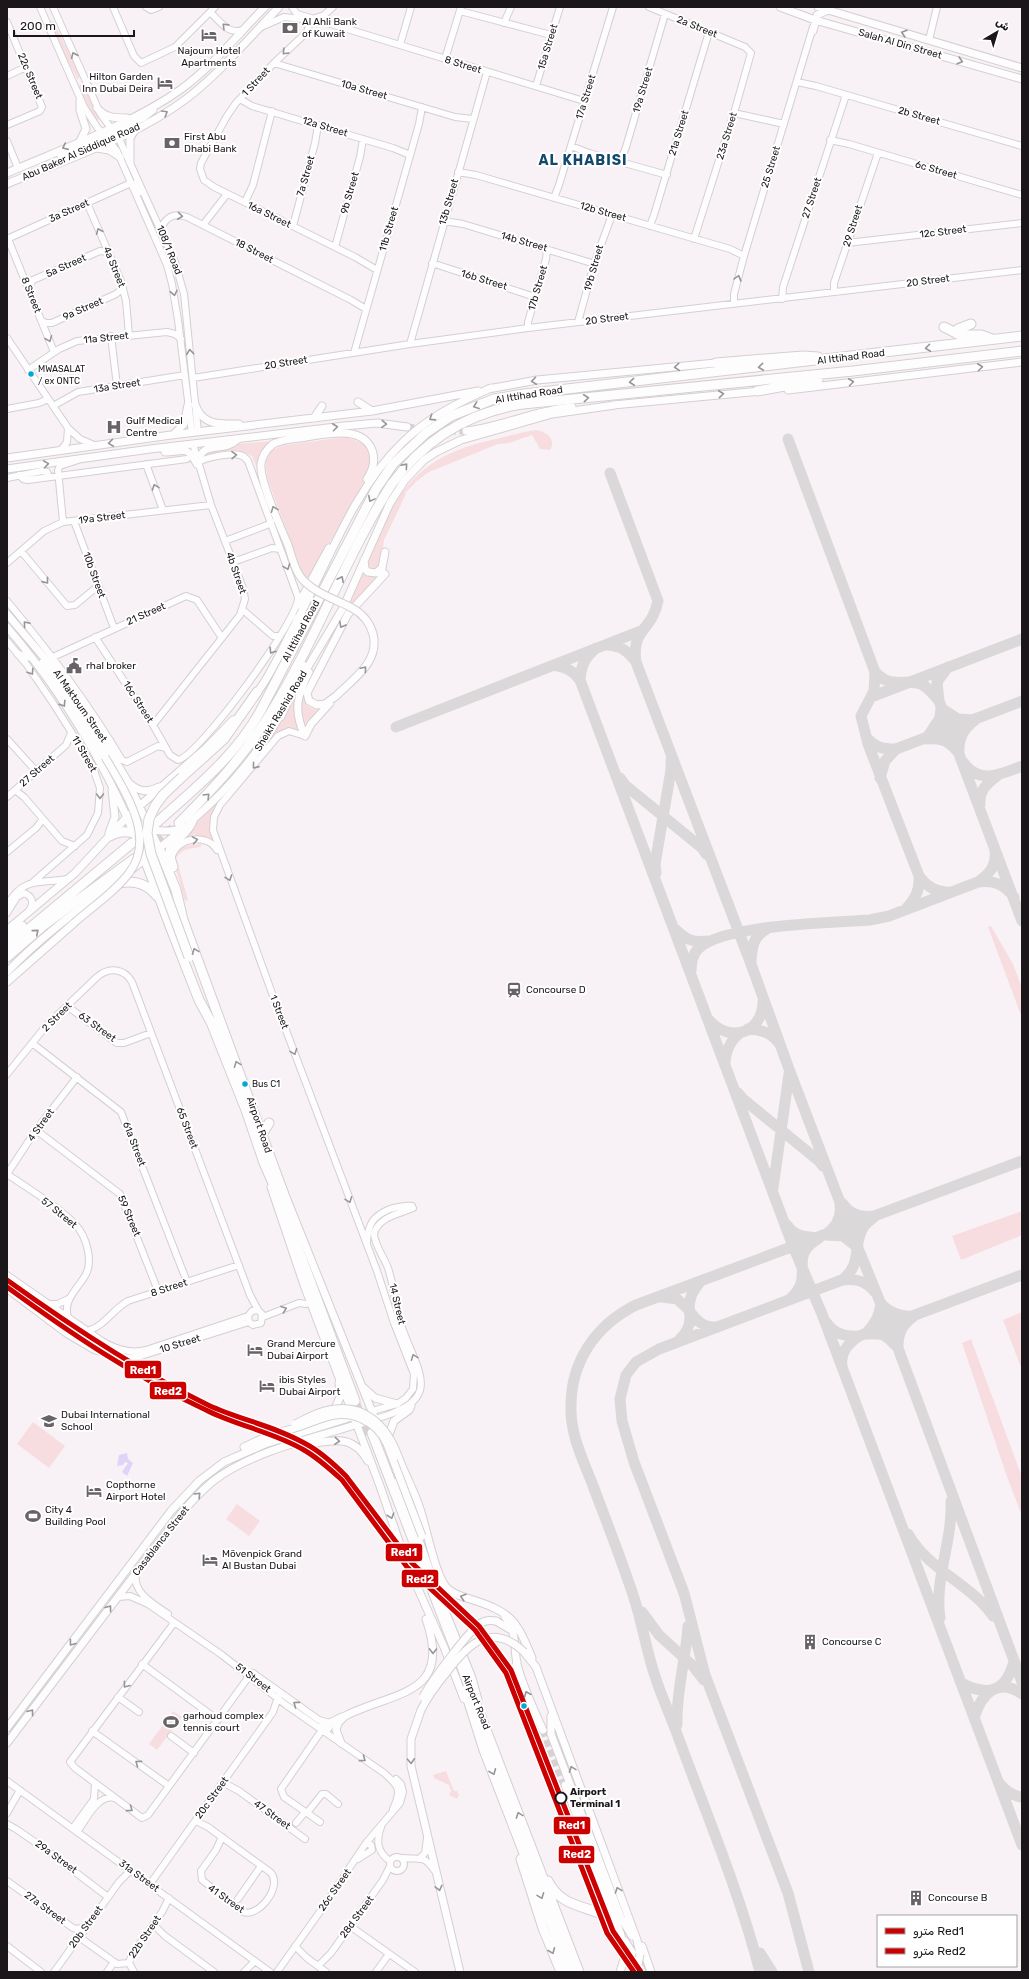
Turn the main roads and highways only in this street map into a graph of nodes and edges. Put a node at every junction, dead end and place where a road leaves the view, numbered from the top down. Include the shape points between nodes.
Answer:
1 (265, 7) edge
2 (279, 7) edge
3 (780, 7) edge
4 (789, 7) edge
5 (822, 8) edge
6 (855, 12) dead end
7 (848, 16) junction
8 (815, 20) junction
9 (813, 31) road end
10 (853, 31) junction
11 (929, 40) junction
12 (1022, 68) edge
13 (1022, 79) edge
14 (80, 100) road end
15 (157, 105) junction
16 (97, 108) road end
17 (131, 118) junction
18 (140, 126) junction
19 (114, 132) junction
20 (105, 137) junction
21 (79, 141) junction
22 (95, 148) junction
23 (120, 156) road end
24 (130, 162) road end
25 (47, 167) junction
26 (7, 173) edge
27 (7, 184) edge
28 (971, 324) dead end
29 (944, 327) dead end
30 (957, 334) junction
31 (1022, 336) edge
32 (993, 340) junction
33 (1022, 351) edge
34 (827, 360) junction
35 (1022, 362) edge
36 (716, 363) joint
37 (853, 372) junction
38 (491, 388) junction
39 (757, 391) junction
40 (358, 402) dead end
41 (616, 405) junction
42 (322, 406) dead end
43 (372, 411) junction
44 (314, 418) junction
45 (282, 422) junction
46 (407, 427) tunnel mouth
47 (466, 431) tunnel mouth
48 (173, 435) junction
49 (319, 435) junction
50 (194, 437) junction
51 (240, 438) junction
52 (152, 449) junction
53 (7, 458) edge
54 (7, 470) edge
55 (359, 500) junction
56 (344, 528) junction
57 (385, 552) dead end
58 (364, 560) junction
59 (385, 574) dead end
60 (298, 605) road end
61 (7, 614) edge
62 (298, 619) junction
63 (318, 626) junction
64 (7, 627) edge
65 (327, 635) junction
66 (18, 654) road end
67 (40, 654) junction
68 (31, 657) junction
69 (275, 682) junction
70 (258, 692) junction
71 (336, 696) junction
72 (280, 716) junction
73 (127, 780) junction
74 (168, 781) junction
75 (112, 787) junction
76 (120, 802) junction
77 (140, 803) junction
78 (127, 817) junction
79 (136, 822) junction
80 (152, 824) junction
81 (185, 824) junction
82 (161, 832) junction
83 (110, 836) junction
84 (132, 838) junction
85 (158, 850) junction
86 (96, 852) junction
87 (145, 858) junction
88 (134, 859) tunnel mouth
89 (110, 885) junction
90 (176, 890) junction
91 (160, 899) junction
92 (183, 920) junction
93 (22, 926) junction
94 (7, 930) edge
95 (7, 936) edge
96 (7, 940) edge
97 (35, 945) junction
98 (7, 947) edge
99 (7, 958) edge
100 (7, 968) edge
101 (7, 972) edge
102 (7, 982) edge
103 (216, 1009) junction
104 (206, 1012) junction
105 (228, 1015) dead end
106 (269, 1123) dead end
107 (262, 1134) junction
108 (269, 1175) junction
109 (278, 1180) junction
110 (304, 1285) junction
111 (302, 1294) dead end
112 (348, 1332) dead end
113 (317, 1335) dead end
114 (326, 1341) junction
115 (345, 1342) junction
116 (337, 1371) junction
117 (361, 1385) junction
118 (397, 1404) road end
119 (411, 1406) road end
120 (372, 1411) junction
121 (354, 1416) junction
122 (345, 1419) junction
123 (375, 1419) junction
124 (358, 1424) junction
125 (276, 1432) junction
126 (370, 1432) junction
127 (301, 1433) junction
128 (299, 1443) junction
129 (389, 1456) junction
130 (224, 1462) junction
131 (380, 1486) junction
132 (422, 1517) junction
133 (423, 1600) junction
134 (481, 1602) junction
135 (446, 1612) junction
136 (513, 1631) junction
137 (517, 1662) junction
138 (536, 1667) junction
139 (419, 1709) junction
140 (479, 1710) junction
141 (552, 1714) junction
142 (344, 1716) junction
143 (330, 1722) road end
144 (7, 1728) edge
145 (543, 1730) tunnel mouth
146 (531, 1733) tunnel mouth
147 (551, 1734) junction
148 (479, 1735) junction
149 (7, 1743) edge
150 (341, 1743) road end
151 (512, 1820) junction
152 (584, 1820) junction
153 (596, 1829) junction
154 (583, 1840) tunnel mouth
155 (575, 1845) tunnel mouth
156 (532, 1851) junction
157 (597, 1854) junction
158 (595, 1866) junction
159 (625, 1910) junction
160 (557, 1917) junction
161 (616, 1922) junction
162 (621, 1935) junction
163 (637, 1940) junction
164 (460, 1972) edge
165 (561, 1972) edge
166 (570, 1972) edge
167 (579, 1972) edge
168 (585, 1972) edge
169 (620, 1972) edge
170 (634, 1972) edge
171 (642, 1972) edge
172 (651, 1972) edge

1 - 15 main road, Abu Baker Al Siddique Road via 200,73
18 -> 2 main road, Abu Baker Al Siddique Road via 173,108 196,90
3 - 8 main road, Salah Al Din Street
4 - 5 main road via 809,14
5 - 7 main road, Salah Al Din Street
5 - 8 main road
6 - 7 main road
11 -> 7 main road, Salah Al Din Street
8 - 9 main road
8 - 10 main road, Salah Al Din Street
10 - 11 main road via 866,30 922,46 927,45
10 -> 13 main road, Salah Al Din Street
11 - 12 main road, Salah Al Din Street
14 - 21 main road via 80,110 86,129
15 - 17 main road, Abu Baker Al Siddique Road
15 - 19 main road via 148,114
16 - 17 main road via 111,118
17 - 19 main road, Abu Baker Al Siddique Road
18 - 19 main road, Abu Baker Al Siddique Road
18 - 24 main road via 130,138
19 - 20 main road, Abu Baker Al Siddique Road
19 - 20 main road, Abu Baker Al Siddique Road
20 - 21 main road, Abu Baker Al Siddique Road
20 - 22 main road, Abu Baker Al Siddique Road
20 - 25 main road via 55,159
21 -> 26 main road, Abu Baker Al Siddique Road
22 - 23 main road via 109,150
22 - 25 main road, Abu Baker Al Siddique Road
25 - 27 main road, Abu Baker Al Siddique Road
28 - 30 highway via 958,328
29 - 30 highway
30 - 32 highway via 981,335
31 - 32 highway, Al Ittihad Road
32 -> 34 highway, Al Ittihad Road
33 - 37 highway, Al Ittihad Road
34 - 36 highway via 809,356
34 -> 69 highway, Al Ittihad Road via 516,395 480,404 451,416 414,443 384,477
39 -> 35 main road, Al Ittihad Road via 787,390
36 -> 38 main road via 537,380
37 - 39 highway via 836,378
63 -> 37 highway, Al Ittihad Road via 391,485 426,445 466,420 497,409 523,404
38 - 43 main road
38 -> 55 main road via 442,412 414,432 390,455
41 -> 39 main road, Al Ittihad Road
40 - 43 main road
41 - 47 main road, Al Ittihad Road via 551,409
41 - 58 main road, Sheikh Rashid Road via 552,414 461,440 436,452 414,469 390,504
42 - 44 main road
43 - 44 main road
44 - 45 main road
45 - 48 main road via 216,424 202,418 192,404 184,424
45 - 50 main road
51 -> 46 main road via 361,424 392,424
48 - 50 main road
48 -> 53 main road
49 - 51 main road via 258,440
49 - 55 main road via 349,433 361,437 370,446 374,465 360,492
71 -> 49 main road, bridge via 371,659 374,645 372,631 360,613 304,581 296,569 262,475 262,460 267,450 278,442
50 - 51 main road
50 - 52 main road via 162,443
51 - 52 main road via 226,446 205,449 197,464 192,454 187,451 166,452
54 -> 52 main road
55 - 56 main road
56 - 60 main road via 331,545
56 - 62 main road
57 - 58 main road via 382,568 376,573 368,572
58 - 65 main road, Sheikh Rashid Road via 345,604
59 -> 71 main road via 348,614 307,693 309,701 316,705 325,704
61 - 67 main road, Al Maktoum Street
62 - 69 highway
62 - 70 main road
63 - 72 highway via 313,644
81 -> 63 highway, Al Ittihad Road via 253,740 277,702
64 - 68 main road, Al Maktoum Street
65 - 71 main road via 325,645 299,694 298,717 305,736 311,724
65 - 72 main road, Sheikh Rashid Road
66 - 68 main road
67 - 73 main road, Al Maktoum Street via 93,724
67 - 102 main road, bridge via 120,784 138,825 141,839 139,853 126,878
68 -> 75 main road, Al Maktoum Street via 76,723
69 - 80 highway, Al Ittihad Road via 255,720 228,755 207,777
70 - 74 main road via 216,738
70 - 104 highway, bridge via 224,738 163,795 149,819 151,854 203,995
72 - 81 main road, Sheikh Rashid Road via 244,768
73 - 74 main road via 136,788 145,791 157,788
73 - 77 main road, Al Maktoum Street
74 - 77 main road
75 - 76 main road, Al Maktoum Street
75 - 86 main road via 114,821
76 - 77 main road via 133,810
76 - 78 main road, Al Maktoum Street
77 - 78 main road
77 - 79 main road
77 - 80 main road, Airport Road
77 - 82 main road via 150,825
78 - 79 main road
78 - 83 main road
78 - 84 main road, Airport Road
79 - 80 main road
79 - 84 main road
80 - 82 main road
80 - 85 main road, Airport Road
81 - 82 main road via 172,831
81 - 85 main road, Sheikh Rashid Road
81 - 90 highway, Al Ittihad Road via 172,844 169,854 177,879
83 - 84 highway via 120,832
83 - 86 main road
84 - 85 highway via 148,840
84 - 87 main road, Airport Road
84 - 93 highway
84 - 98 highway
85 - 87 highway via 148,850
85 - 90 highway, Airport Road
85 - 92 highway via 174,901
86 - 94 main road
87 - 89 main road
87 - 91 highway, Airport Road
99 -> 88 highway via 44,925
89 - 91 highway via 127,881 141,883
89 - 97 main road
90 - 92 highway, Airport Road
91 - 104 highway, Airport Road via 169,930
103 -> 92 highway, Airport Road
93 - 95 highway
93 - 96 highway
97 - 100 main road via 22,953
97 - 101 main road
103 - 105 highway
107 -> 103 highway, Airport Road
104 - 108 highway, Airport Road
106 - 107 highway
107 - 109 highway, Airport Road
108 - 109 highway, Airport Road via 357,1400
108 - 110 main road
109 - 115 main road via 297,1220
110 - 111 main road
110 - 114 main road
112 - 115 main road
113 - 114 main road
114 - 116 main road
115 - 117 main road
116 - 121 main road
116 - 127 main road via 340,1391 336,1407 324,1421
117 - 118 main road via 375,1398
117 - 120 main road
119 - 129 main road via 392,1425 388,1438
120 - 121 main road, Casablanca Street
120 - 123 main road
121 - 122 main road, Casablanca Street
121 - 124 main road
122 - 127 main road, Casablanca Street
122 - 128 main road via 344,1424 307,1436
123 - 124 main road, Casablanca Street
123 - 126 main road
124 - 126 main road
124 - 128 main road, Casablanca Street
125 - 130 main road via 243,1447
125 - 132 main road, bridge via 329,1410 352,1410 367,1415 381,1425 391,1439
125 - 135 main road, bridge via 289,1431 326,1416 339,1414 359,1417 379,1431 387,1444 422,1536
126 - 129 main road
126 - 131 main road
126 - 140 highway, Airport Road
126 - 148 highway, Airport Road
127 - 130 main road, Casablanca Street via 255,1448
128 -> 131 main road via 336,1440 350,1443 364,1455
149 -> 128 main road, Casablanca Street via 180,1515 213,1481 240,1464
129 - 132 main road
129 - 135 main road
130 -> 144 main road, Casablanca Street via 199,1481 171,1511
131 -> 133 main road via 406,1562
134 -> 132 main road via 456,1594 445,1586
133 -> 142 main road via 423,1611 434,1651 426,1676 418,1686 406,1693
133 - 148 main road
134 - 136 main road via 506,1618
134 - 138 main road via 502,1611 513,1620
135 - 140 main road via 473,1682
136 - 137 main road
136 - 139 main road, bridge via 496,1621 485,1621 474,1628 431,1682
145 -> 137 main road
137 - 146 main road via 510,1682
138 - 139 main road, bridge via 516,1645 498,1638 480,1640 461,1654
138 - 141 main road
139 -> 164 main road via 412,1740 411,1766
156 -> 140 highway, Airport Road
141 - 147 main road
153 -> 141 main road
142 - 143 main road
142 - 150 main road via 336,1730
147 - 152 main road
147 - 157 main road via 554,1755 584,1836 589,1849
148 -> 151 highway, Airport Road
151 -> 165 highway via 528,1883
151 -> 166 highway, Airport Road
152 - 153 main road
152 - 157 main road
159 -> 153 main road
154 - 158 main road
155 - 158 main road
156 - 160 highway, Airport Road
156 - 161 highway via 551,1887 560,1898 570,1904 599,1911
157 - 163 main road via 622,1918
158 - 161 main road
159 - 163 main road
159 - 172 main road via 634,1920
160 - 167 highway, Airport Road
160 - 168 highway
161 - 162 main road
162 - 169 main road via 625,1956
162 - 171 main road
163 - 170 main road, bridge via 640,1954

